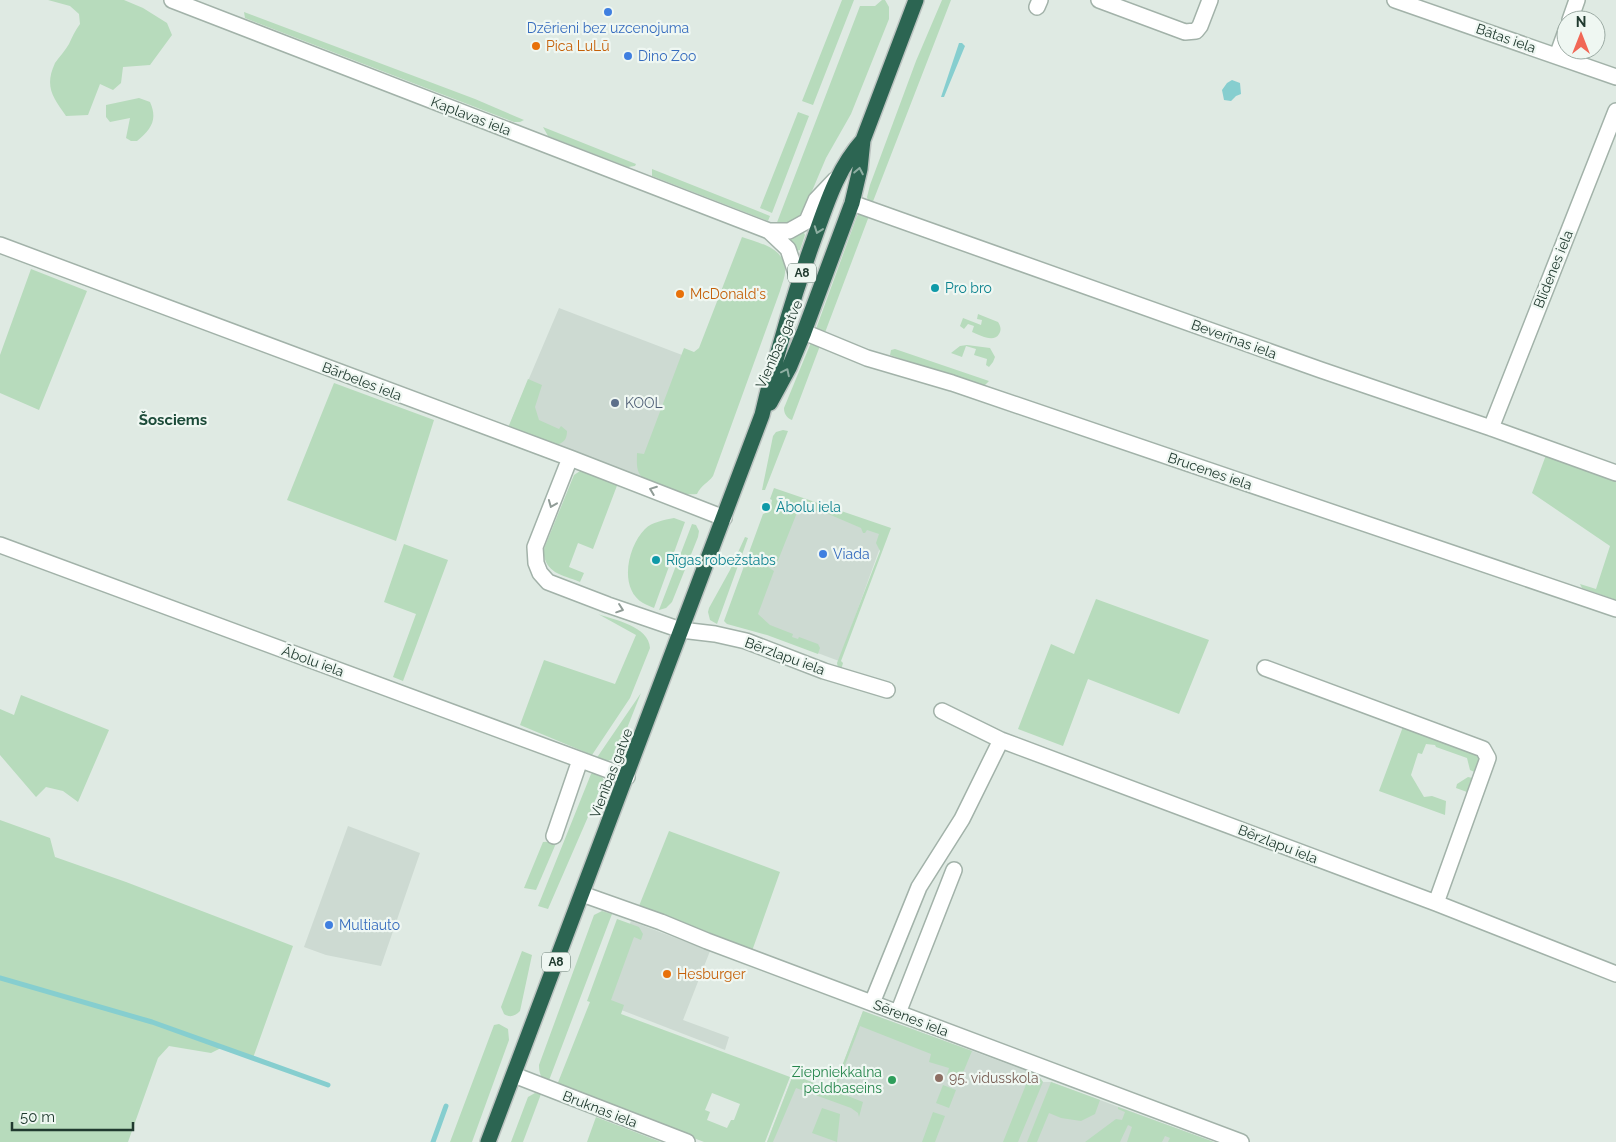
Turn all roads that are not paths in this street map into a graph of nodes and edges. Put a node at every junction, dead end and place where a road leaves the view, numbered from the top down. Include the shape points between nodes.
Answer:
1 (172, 0) edge
2 (916, 0) edge
3 (1099, 0) edge
4 (1210, 0) edge
5 (1395, 0) edge
6 (1556, 56) edge
7 (1568, 60) edge
8 (1616, 77) edge
9 (1616, 111) edge
10 (864, 140) junction
11 (836, 180) junction
12 (852, 203) junction
13 (769, 231) junction
14 (0, 245) edge
15 (798, 282) junction
16 (804, 332) junction
17 (762, 415) junction
18 (1491, 428) junction
19 (570, 458) junction
20 (1616, 473) edge
21 (724, 518) junction
22 (0, 545) edge
23 (1616, 609) edge
24 (681, 630) junction
25 (1265, 668) dead end
26 (887, 690) dead end
27 (942, 711) dead end
28 (1001, 740) junction
29 (580, 760) junction
30 (627, 777) junction
31 (554, 836) dead end
32 (954, 870) dead end
33 (582, 894) junction
34 (1436, 903) junction
35 (1616, 974) edge
36 (872, 1003) junction
37 (898, 1013) junction
38 (514, 1075) junction
39 (488, 1142) edge
40 (687, 1142) edge
41 (1241, 1142) edge

1 - 13 street, Kaplavas iela
2 - 10 highway, Vienības gatve / A8
3 - 4 street via 1184,32 1196,31
5 - 6 street, Bātas iela
7 - 8 street, Bātas iela
9 - 18 street, Blīdenes iela
10 - 11 highway, Vienības gatve / A8
12 -> 10 highway, Vienības gatve / A8
11 - 13 street, Kaplavas iela via 816,200 807,221 789,231
11 -> 15 highway, Vienības gatve / A8
12 - 16 highway, Vienības gatve / A8
12 - 18 street, Beverīnas iela
13 - 15 street, Kaplavas iela via 788,249
14 - 19 street, Bārbeles iela
15 - 17 highway, Vienības gatve / A8
17 -> 16 highway, Vienības gatve / A8 via 789,368
16 - 23 street, Brucenes iela via 868,358 952,383
17 - 21 highway, Vienības gatve / A8
18 - 20 street, Beverīnas iela
21 -> 19 street, Bārbeles iela
19 -> 24 street, Bērzlapu iela via 535,547 540,573 548,582
21 - 24 highway, Vienības gatve / A8
22 - 29 street, Ābolu iela
24 - 26 street, Bērzlapu iela via 746,641 824,671
24 - 30 highway, Vienības gatve / A8
25 - 34 street via 1484,749 1488,758
27 - 28 street, Bērzlapu iela
28 - 34 street, Bērzlapu iela
28 - 36 street via 962,819 919,887
29 - 30 street, Ābolu iela
29 - 31 street
30 - 33 highway, Vienības gatve / A8
32 - 37 street
33 - 36 street, Sērenes iela
33 - 38 highway, Vienības gatve / A8
34 - 35 street, Bērzlapu iela
36 - 37 street, Sērenes iela
37 - 41 street, Sērenes iela
38 - 39 highway, Vienības gatve / A8
38 - 40 street, Bruknas iela

